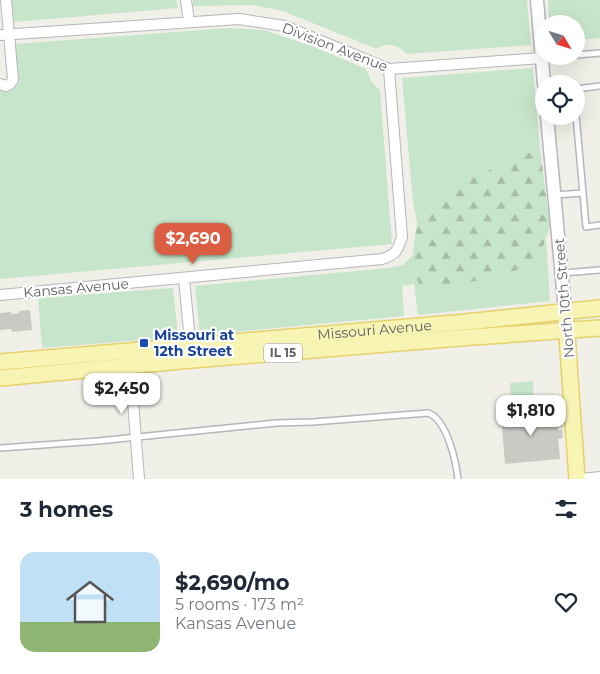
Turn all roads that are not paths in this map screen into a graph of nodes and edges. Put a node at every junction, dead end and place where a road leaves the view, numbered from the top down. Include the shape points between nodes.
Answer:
1 (6, 0) edge
2 (186, 0) edge
3 (537, 0) edge
4 (538, 15) edge
5 (189, 22) junction
6 (5, 35) edge
7 (600, 53) edge
8 (585, 54) edge
9 (535, 59) edge
10 (389, 69) junction
11 (0, 84) edge
12 (600, 86) edge
13 (585, 88) edge
14 (548, 125) edge
15 (577, 125) edge
16 (583, 193) junction
17 (554, 195) junction
18 (600, 225) edge
19 (600, 270) edge
20 (562, 273) junction
21 (184, 278) junction
22 (0, 295) edge
23 (600, 308) edge
24 (565, 311) junction
25 (600, 328) edge
26 (567, 331) junction
27 (130, 351) junction
28 (191, 353) junction
29 (0, 362) edge
30 (130, 366) junction
31 (0, 378) edge
32 (136, 437) junction
33 (0, 448) edge
34 (600, 477) edge
35 (139, 479) edge
36 (458, 479) edge
37 (577, 479) edge
38 (582, 479) edge

1 - 6 street
2 - 5 street
3 - 4 street
5 - 6 street, Division Avenue
5 - 10 street, Division Avenue via 239,19 286,26
6 - 11 street via 13,80 6,86
7 - 8 lane
9 - 10 street, Division Avenue
10 - 21 street, Kansas Avenue via 402,237 397,252 382,260
12 - 13 lane
14 - 17 street, North 10th Street
15 - 16 lane
16 - 17 lane
16 - 18 lane via 586,226
17 - 20 street, North 10th Street
19 - 20 lane
20 - 24 street, North 10th Street
21 - 22 street, Kansas Avenue
21 - 28 street
23 - 24 main road, Missouri Avenue
24 - 26 main road, North 10th Street
24 - 28 main road, Missouri Avenue / IL 15
25 - 26 main road, Missouri Avenue / IL 15
26 - 28 main road, Missouri Avenue / IL 15
26 - 37 main road, North 10th Street
27 - 28 main road, Missouri Avenue / IL 15
27 - 29 main road, Missouri Avenue / IL 15
27 - 30 street
28 - 30 main road, Missouri Avenue / IL 15
30 - 31 main road, Missouri Avenue / IL 15
30 - 32 street
32 - 33 lane
32 - 35 street
32 - 36 lane via 428,413 433,414 446,434
34 - 38 street

